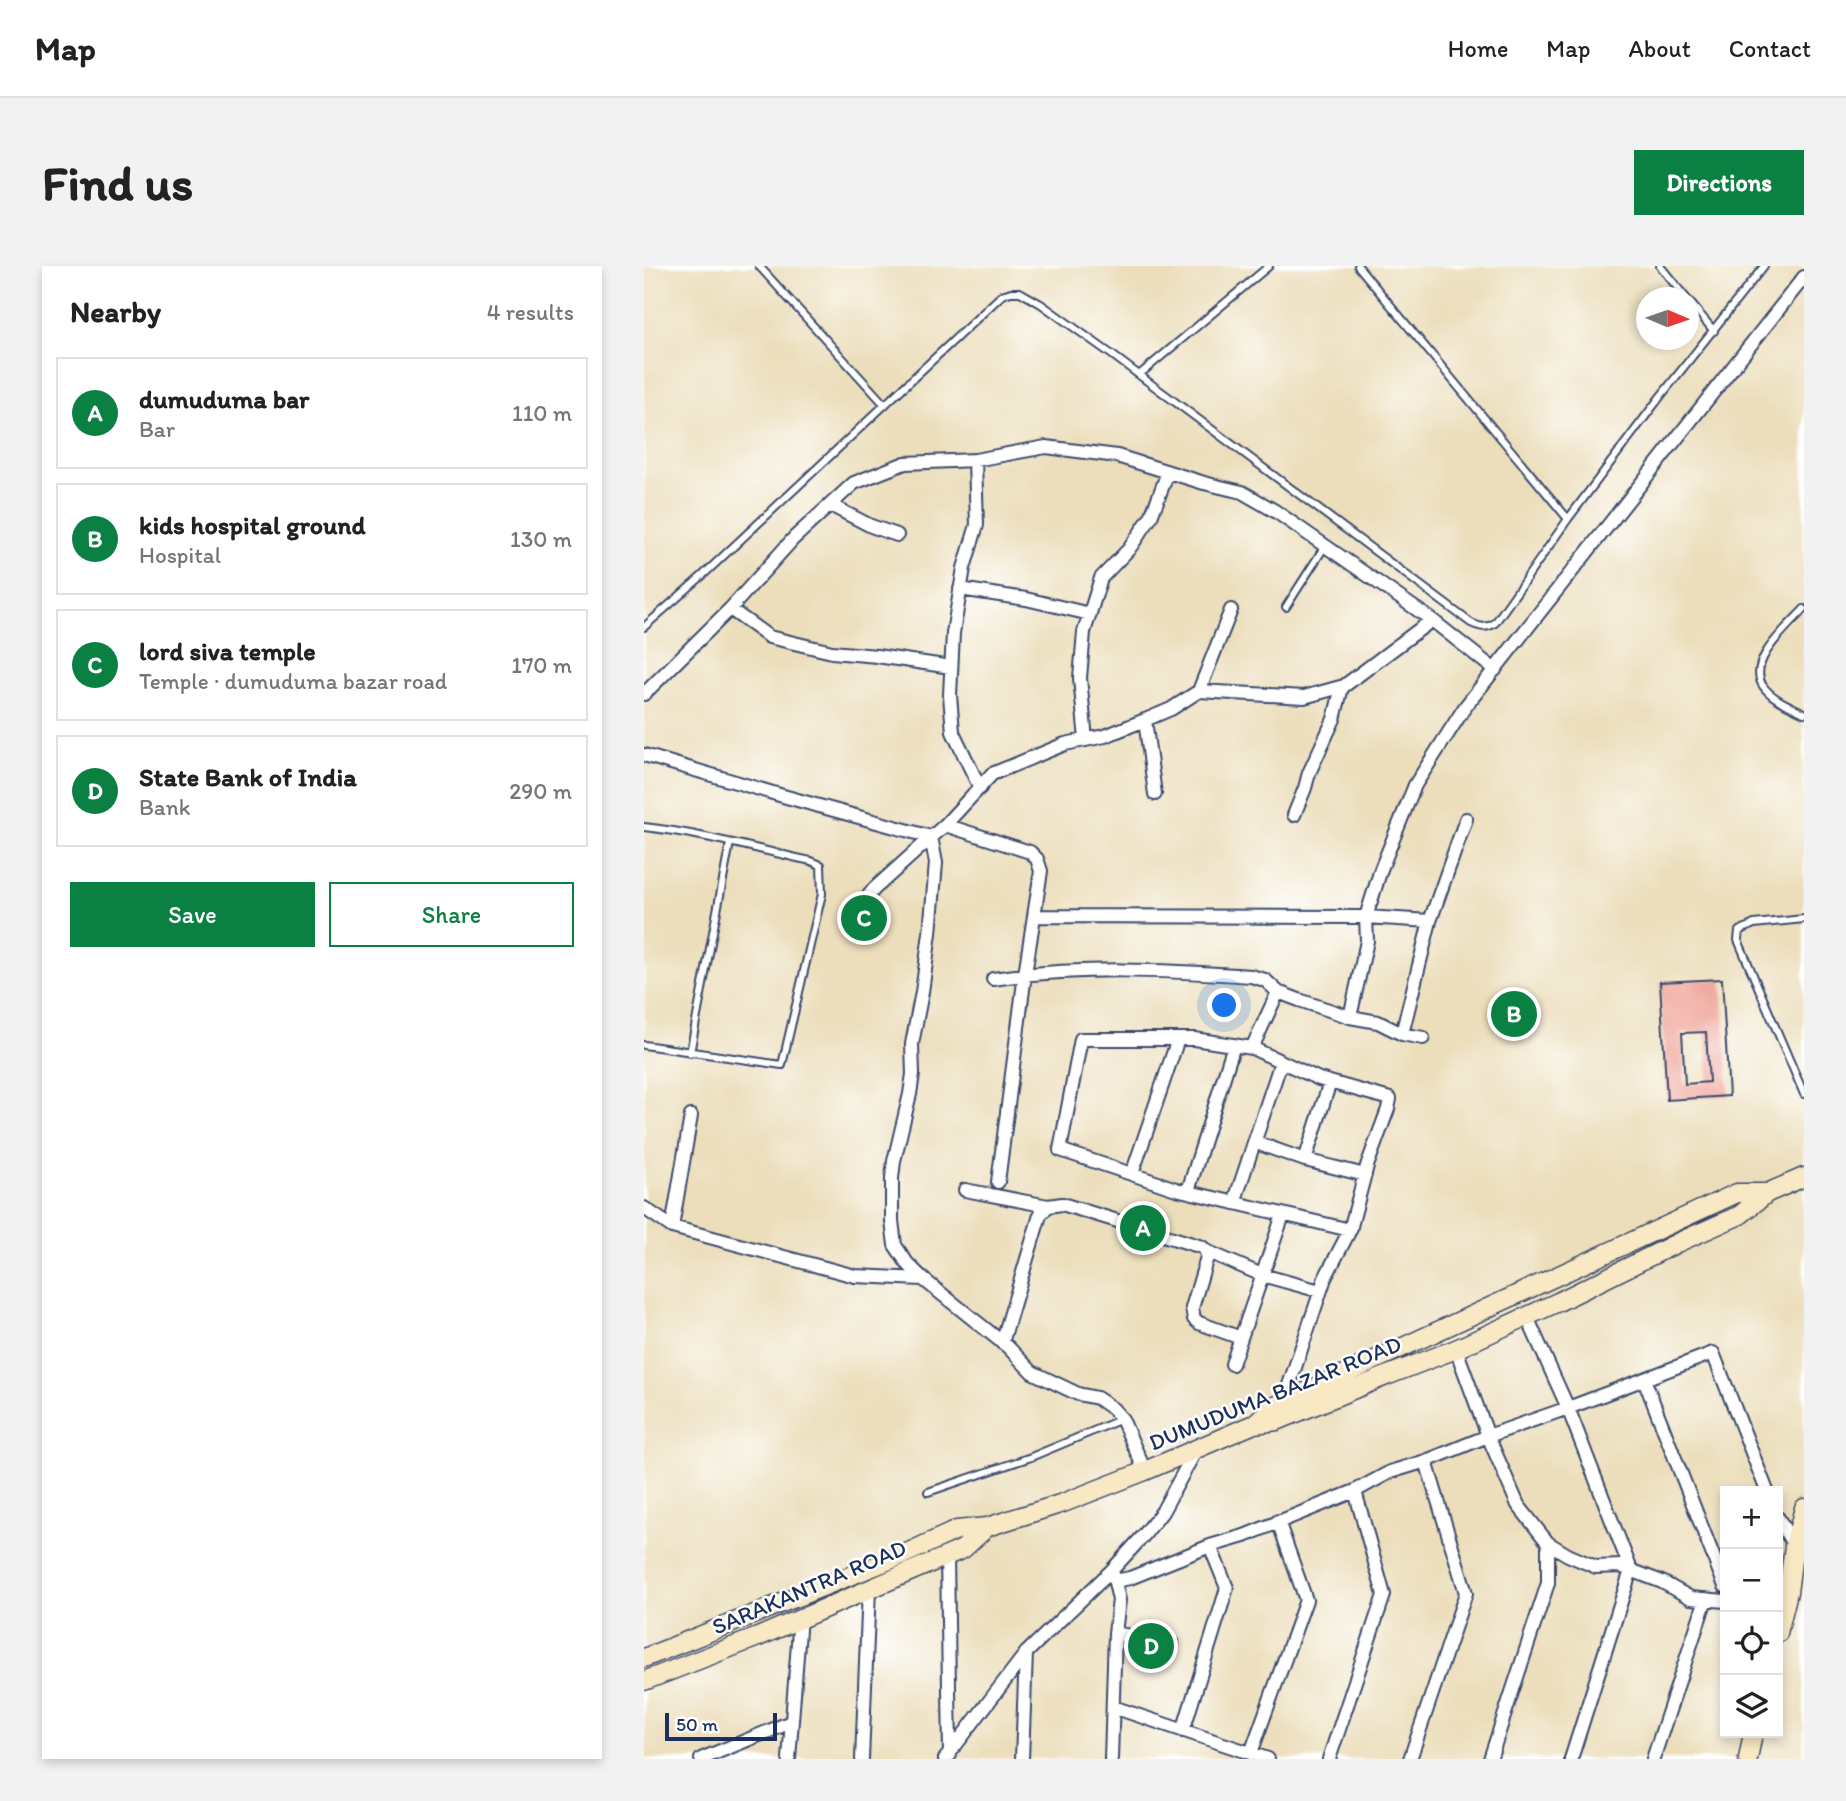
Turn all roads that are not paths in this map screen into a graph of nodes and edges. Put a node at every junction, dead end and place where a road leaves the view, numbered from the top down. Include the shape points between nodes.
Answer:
1 (759, 266) edge
2 (1269, 266) edge
3 (1358, 266) edge
4 (1660, 266) edge
5 (1765, 266) edge
6 (1804, 277) edge
7 (1677, 287) edge
8 (1699, 313) edge
9 (1714, 331) junction
10 (1139, 375) junction
11 (885, 405) junction
12 (975, 460) junction
13 (1168, 472) junction
14 (830, 505) junction
15 (1568, 519) junction
16 (897, 535) dead end
17 (1325, 546) junction
18 (960, 589) junction
19 (1286, 607) dead end
20 (730, 609) junction
21 (1804, 609) edge
22 (1231, 610) dead end
23 (1090, 614) junction
24 (1432, 620) junction
25 (644, 626) edge
26 (951, 667) junction
27 (1495, 670) junction
28 (1342, 687) junction
29 (1199, 691) junction
30 (644, 694) edge
31 (1804, 713) edge
32 (1145, 720) junction
33 (1086, 740) junction
34 (644, 755) edge
35 (980, 788) junction
36 (1155, 794) dead end
37 (1294, 816) dead end
38 (1466, 819) dead end
39 (945, 825) junction
40 (644, 827) edge
41 (931, 837) junction
42 (730, 843) junction
43 (852, 916) dead end
44 (1034, 916) junction
45 (1366, 917) junction
46 (1804, 919) edge
47 (1430, 921) junction
48 (1025, 974) junction
49 (993, 979) dead end
50 (1278, 992) junction
51 (1350, 1017) junction
52 (1402, 1034) junction
53 (1423, 1038) dead end
54 (1178, 1039) junction
55 (644, 1045) edge
56 (1234, 1045) junction
57 (1252, 1048) junction
58 (690, 1053) junction
59 (1281, 1062) junction
60 (1330, 1082) junction
61 (1804, 1094) edge
62 (691, 1116) dead end
63 (1254, 1142) junction
64 (1305, 1160) junction
65 (1132, 1174) junction
66 (1365, 1175) junction
67 (1804, 1177) edge
68 (998, 1182) dead end
69 (965, 1190) dead end
70 (1188, 1191) junction
71 (1767, 1193) junction
72 (1234, 1203) junction
73 (1048, 1206) junction
74 (644, 1208) edge
75 (1283, 1215) junction
76 (672, 1227) junction
77 (1350, 1230) junction
78 (1206, 1251) junction
79 (1262, 1275) junction
80 (923, 1279) junction
81 (1320, 1291) junction
82 (1527, 1317) junction
83 (1241, 1338) junction
84 (1002, 1343) junction
85 (1456, 1349) junction
86 (1232, 1364) dead end
87 (1644, 1380) junction
88 (1283, 1403) junction
89 (1568, 1408) junction
90 (1122, 1419) junction
91 (1254, 1424) junction
92 (1488, 1436) junction
93 (1198, 1447) junction
94 (1426, 1461) junction
95 (1145, 1471) junction
96 (1765, 1486) edge
97 (1355, 1490) junction
98 (928, 1492) dead end
99 (1804, 1508) edge
100 (1278, 1521) junction
101 (987, 1527) junction
102 (1783, 1527) edge
103 (1548, 1543) junction
104 (1210, 1546) junction
105 (1794, 1546) junction
106 (947, 1555) junction
107 (1631, 1570) junction
108 (1720, 1573) edge
109 (1114, 1576) junction
110 (869, 1589) junction
111 (1706, 1599) junction
112 (1720, 1600) edge
113 (1783, 1612) edge
114 (800, 1617) junction
115 (1115, 1633) junction
116 (1172, 1644) dead end
117 (1026, 1653) junction
118 (644, 1658) edge
119 (644, 1681) edge
120 (1113, 1707) junction
121 (791, 1722) junction
122 (1183, 1731) junction
123 (1752, 1738) edge
124 (1251, 1754) junction
125 (949, 1757) edge
126 (704, 1758) edge
127 (789, 1759) edge
128 (862, 1759) edge
129 (1022, 1759) edge
130 (1111, 1759) edge
131 (1268, 1759) edge
132 (1329, 1759) edge
133 (1410, 1759) edge
134 (1490, 1759) edge
135 (1571, 1759) edge
136 (1653, 1759) edge
137 (1748, 1759) edge

1 - 11 lane
2 - 10 lane
3 - 15 lane
4 - 7 lane
5 - 9 lane
6 - 27 street
8 - 9 lane
9 - 15 lane
10 - 11 lane via 1041,304 1011,292 1002,295
10 - 15 lane via 1479,627 1494,623
11 - 25 lane
12 - 13 street via 1046,447 1116,456
12 - 14 street via 905,463 855,483
12 - 18 street via 977,525
13 - 17 street via 1242,492
13 - 23 street via 1151,517 1101,578
14 - 16 street
14 - 20 street
17 - 19 lane
17 - 24 street
18 - 23 street
18 - 26 street
20 - 26 street via 769,636 832,652
20 - 30 street
21 - 31 lane via 1761,658 1759,673 1761,685 1772,695
22 - 29 street
23 - 33 street via 1080,678
24 - 27 street
24 - 28 street
26 - 35 street via 953,732
27 - 45 street via 1415,785
28 - 29 street via 1304,697
28 - 37 street via 1334,719
29 - 32 street
32 - 33 street
32 - 36 street
33 - 35 street via 992,774
34 - 41 street
35 - 39 street
38 - 47 street
39 - 41 street
39 - 44 street via 1030,852 1037,859 1041,871
40 - 42 lane
41 - 43 street via 874,889
41 - 80 street, DUMUDUMA BAZAR ROAD via 936,863 930,933 912,1044 913,1074 892,1178 895,1245
42 - 58 lane
42 - 58 lane via 821,865 822,894 782,1065
44 - 45 street
44 - 48 street
45 - 47 street
45 - 51 street via 1367,941
46 - 61 lane via 1754,923 1739,931 1738,940
47 - 52 street
48 - 49 street
48 - 50 street via 1160,970 1238,975 1265,980
48 - 68 street
50 - 51 street
50 - 57 street
51 - 52 street via 1378,1022
52 - 53 street
54 - 56 street
54 - 65 street
54 - 65 street via 1081,1039 1060,1150
55 - 58 lane
56 - 57 street
56 - 70 street
57 - 59 street
59 - 60 street
59 - 63 street
60 - 64 street
60 - 66 street via 1390,1099
62 - 76 street
63 - 64 street
63 - 72 street
64 - 66 street
65 - 70 street
66 - 77 street
67 - 71 street, DUMUDUMA BAZAR ROAD
69 - 73 street
70 - 72 street
71 - 82 street, DUMUDUMA BAZAR ROAD via 1740,1215
71 - 88 street via 1737,1193
72 - 75 street
73 - 78 street via 1062,1204
73 - 84 street via 1040,1215
74 - 76 street
75 - 77 street
75 - 79 street
76 - 80 street via 855,1276
77 - 81 street
78 - 79 street
78 - 83 street via 1192,1308 1194,1319
79 - 81 street
79 - 83 street
80 - 84 street, DUMUDUMA BAZAR ROAD
81 - 88 street
82 - 85 street, DUMUDUMA BAZAR ROAD
82 - 89 street
83 - 86 street
84 - 90 street, DUMUDUMA BAZAR ROAD via 1032,1372 1097,1398
85 - 91 street, DUMUDUMA BAZAR ROAD via 1278,1421
85 - 92 street
87 - 89 street
87 - 96 street via 1713,1353
87 - 108 street
88 - 91 street
89 - 92 street
89 - 107 street
90 - 95 street, DUMUDUMA BAZAR ROAD
90 - 98 lane via 1031,1457
91 - 93 street, DUMUDUMA BAZAR ROAD
92 - 94 street
92 - 103 street via 1518,1505
93 - 95 street, DUMUDUMA BAZAR ROAD
93 - 109 street via 1162,1512
94 - 97 street
94 - 133 street via 1466,1593
95 - 101 street, SARAKANTRA ROAD
97 - 100 street
97 - 132 street via 1384,1595
99 - 105 street
100 - 104 street
100 - 124 street via 1306,1600
101 - 106 street, SARAKANTRA ROAD via 963,1549
101 - 118 street, SARAKANTRA ROAD via 957,1530
102 - 105 street
103 - 107 street via 1596,1567
103 - 134 street via 1548,1583
104 - 109 street via 1130,1578
104 - 122 street via 1227,1588
105 - 113 street
106 - 110 street, SARAKANTRA ROAD
106 - 125 street
107 - 111 street via 1691,1598
107 - 135 street
109 - 115 street via 1119,1600
109 - 117 street
110 - 114 street, SARAKANTRA ROAD
110 - 128 street
111 - 112 street
111 - 136 street
114 - 119 street, SARAKANTRA ROAD
114 - 121 street
115 - 116 street
115 - 120 street
117 - 125 street
117 - 129 street
120 - 122 street
120 - 130 street
121 - 126 street
121 - 127 street
122 - 124 street
123 - 137 street
124 - 131 street

